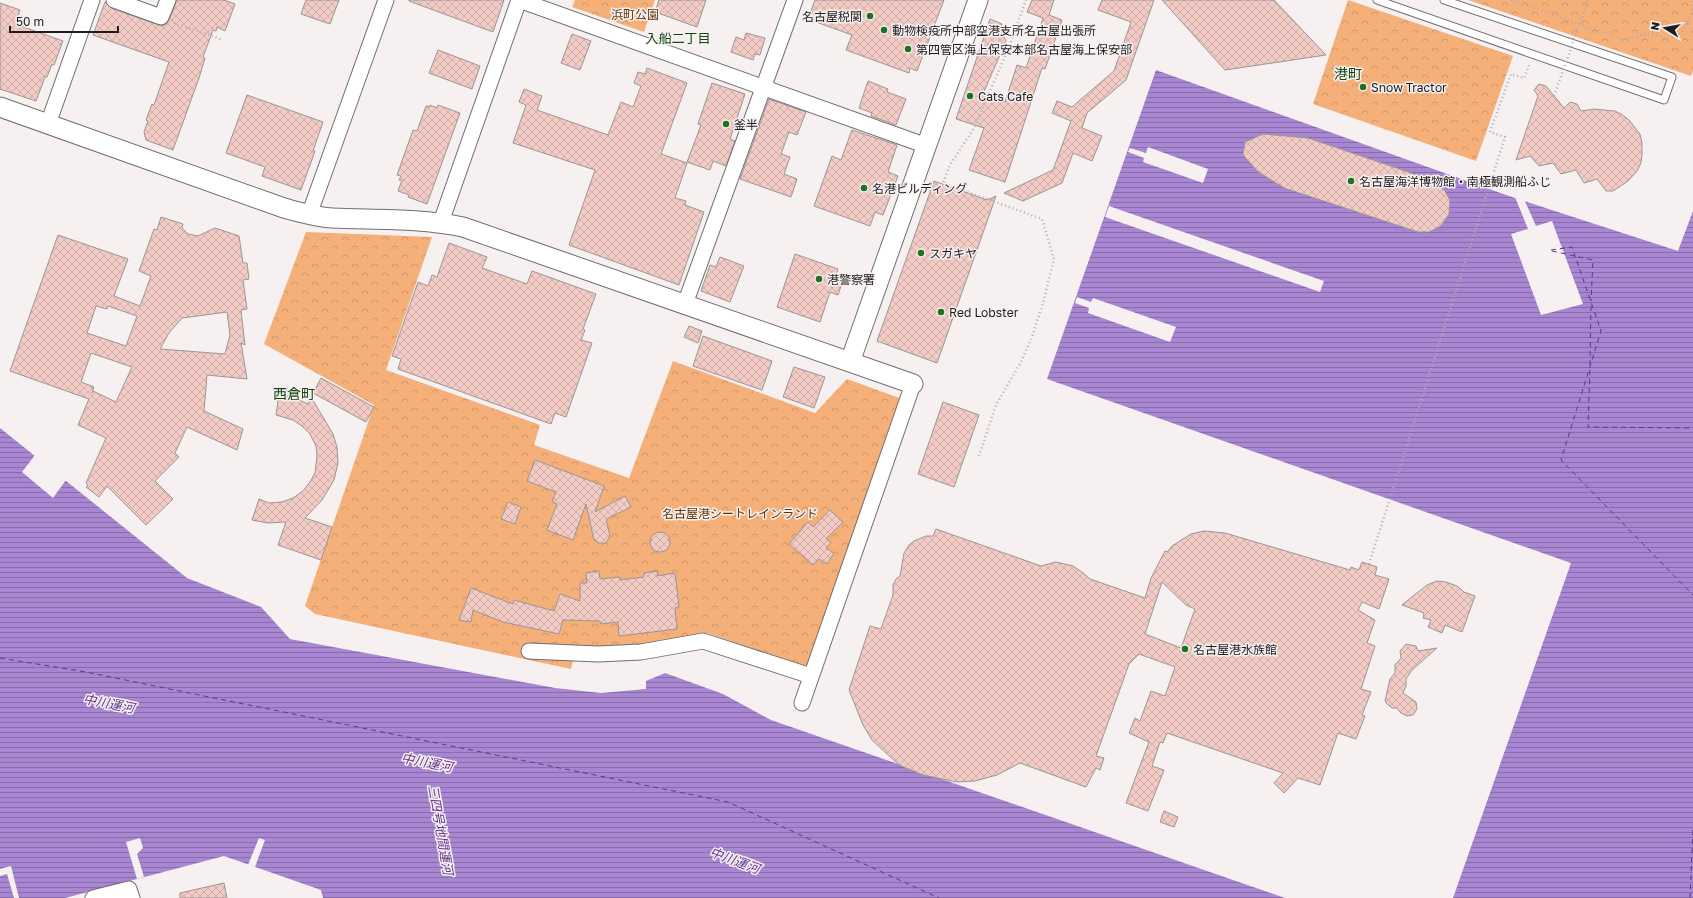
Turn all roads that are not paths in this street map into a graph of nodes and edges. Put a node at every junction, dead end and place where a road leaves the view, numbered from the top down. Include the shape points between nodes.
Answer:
1 (92, 0) edge
2 (114, 0) edge
3 (168, 0) edge
4 (386, 0) edge
5 (519, 0) edge
6 (795, 0) edge
7 (978, 0) edge
8 (1377, 0) edge
9 (1444, 0) edge
10 (763, 88) junction
11 (0, 107) edge
12 (48, 124) junction
13 (926, 146) junction
14 (309, 215) junction
15 (440, 222) junction
16 (685, 304) junction
17 (850, 362) junction
18 (913, 384) joint
19 (529, 651) dead end
20 (811, 676) junction
21 (802, 703) dead end
22 (93, 898) edge
23 (132, 898) edge

1 - 12 street
2 - 3 street via 161,17
4 - 14 street
5 - 10 street
5 - 15 street
6 - 10 street
7 - 13 street
8 - 9 lane via 1664,100 1672,78
10 - 13 street
10 - 16 street
11 - 12 street
12 - 14 street
13 - 17 street
14 - 15 street
15 - 16 street via 463,227
16 - 17 street
17 - 18 street
18 - 20 street
19 - 20 street via 598,654 641,652 703,641
20 - 21 street
22 - 23 street via 129,889

